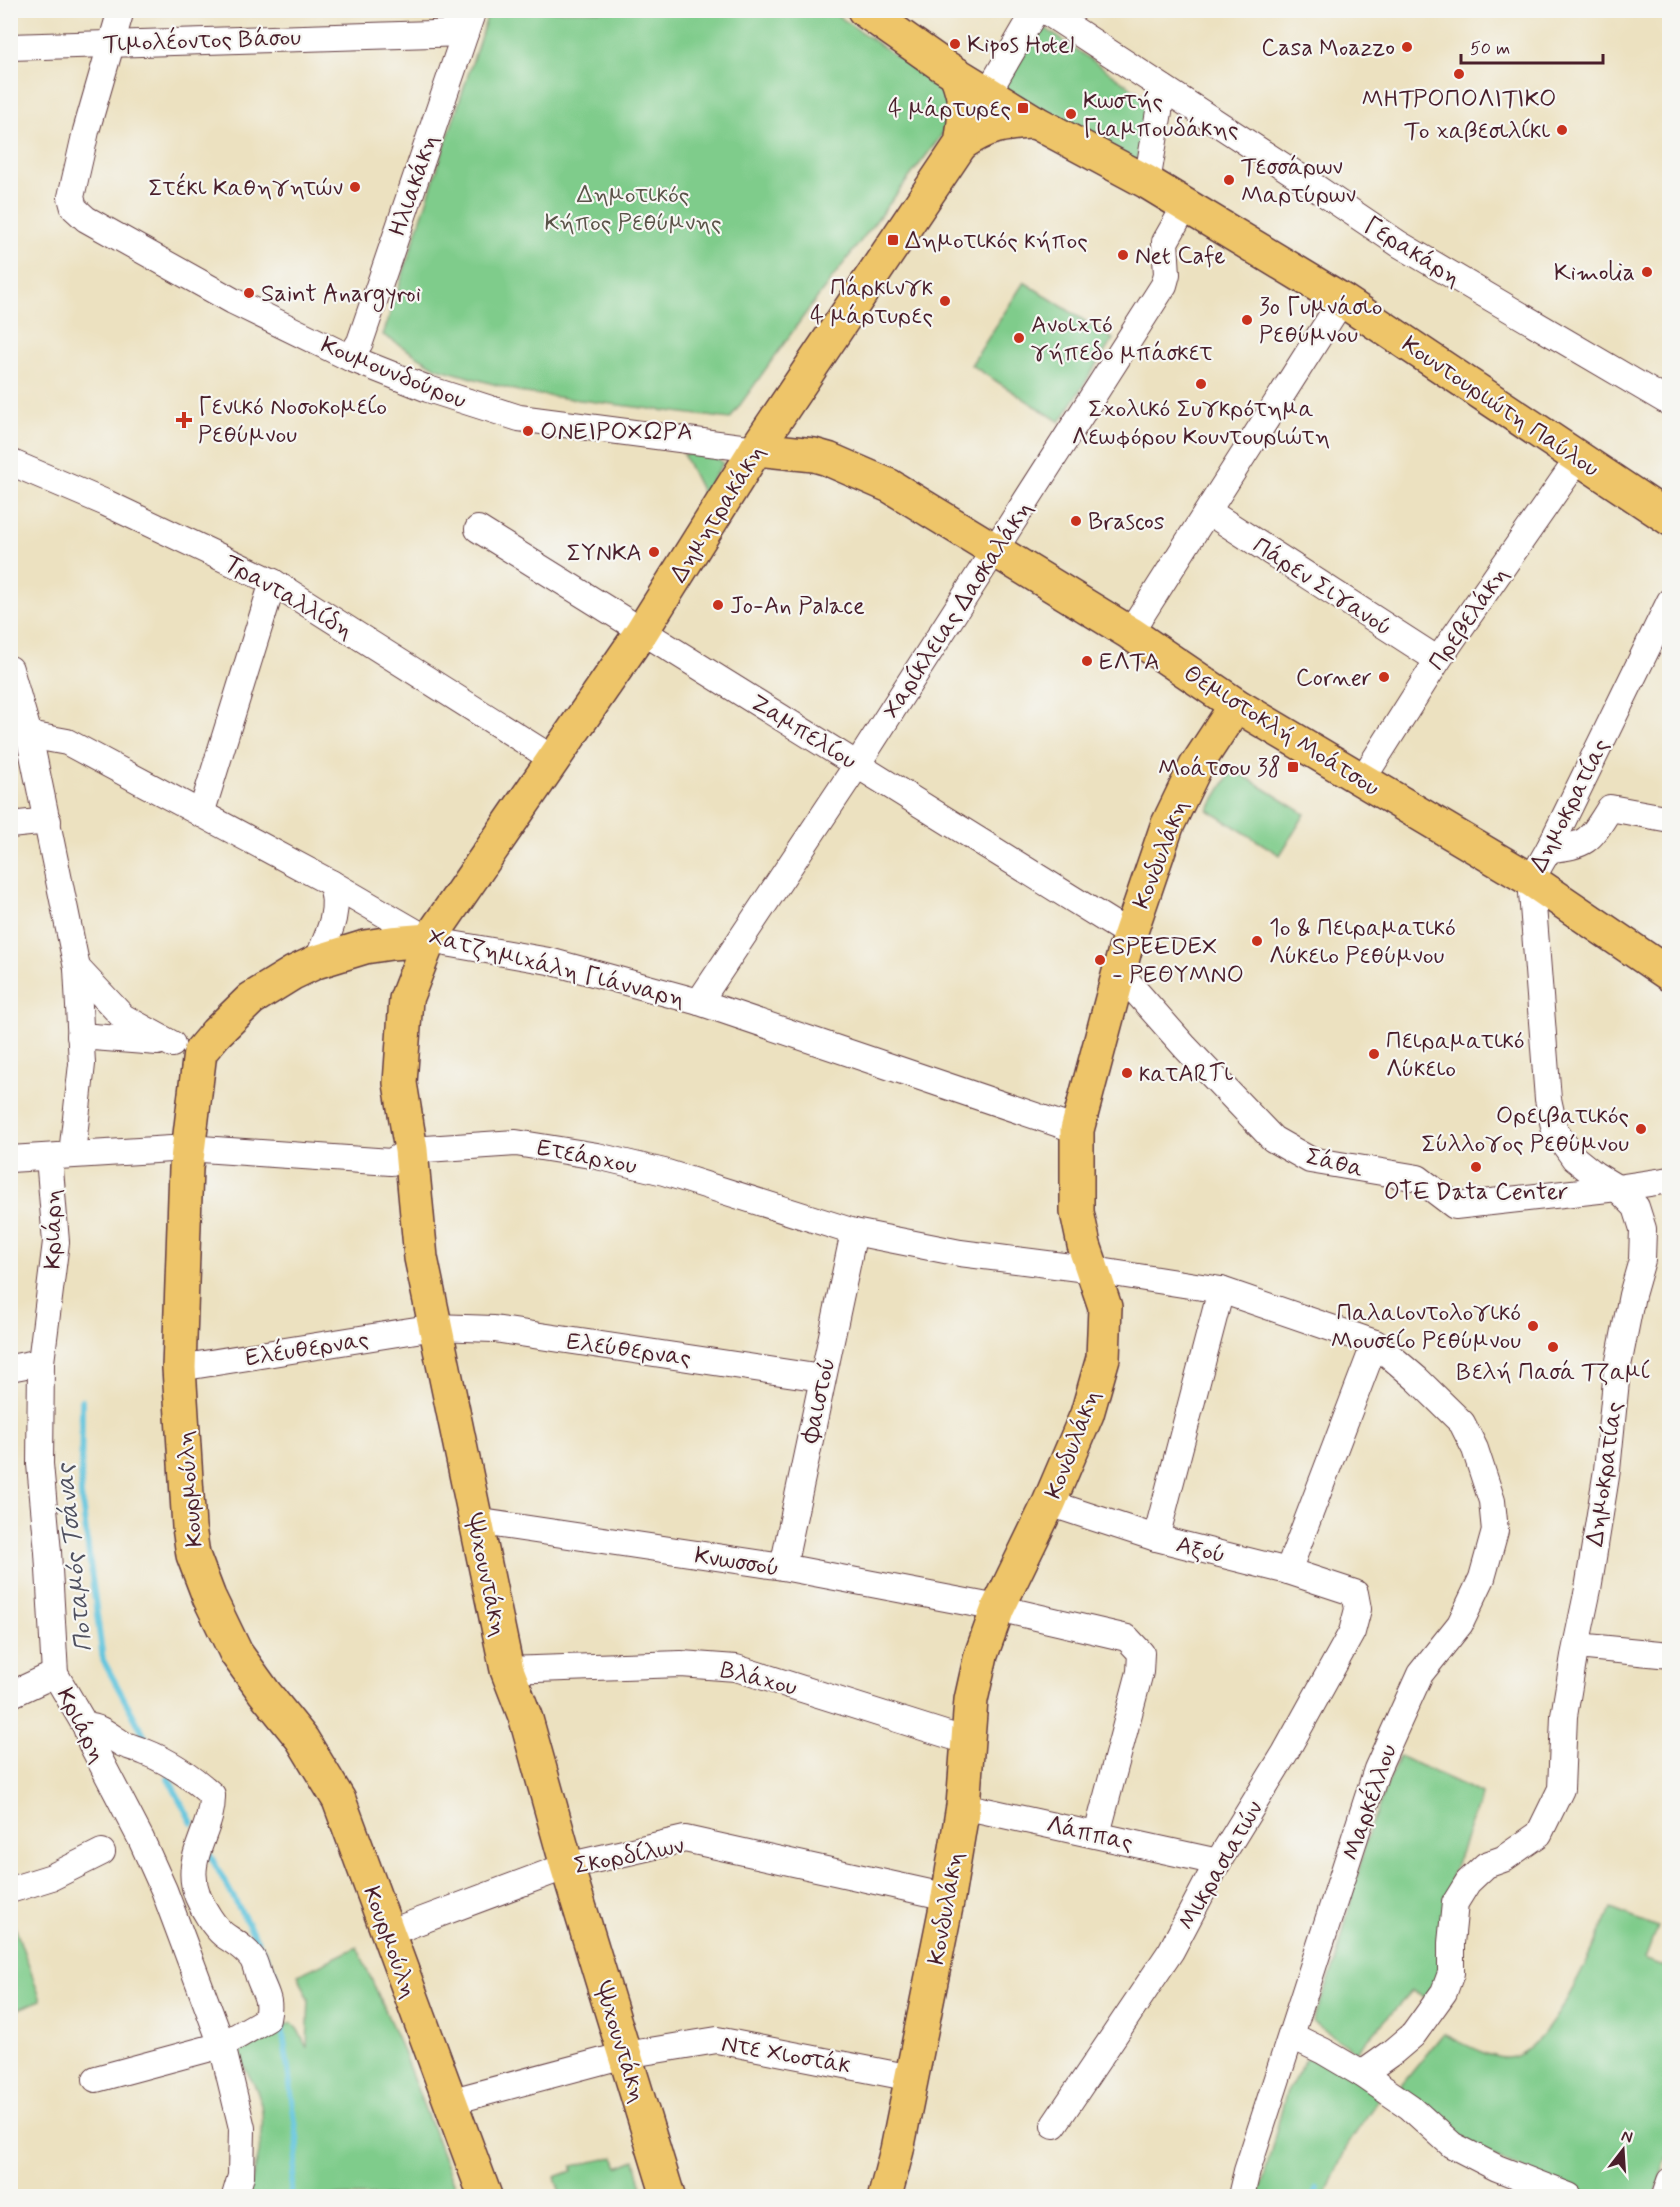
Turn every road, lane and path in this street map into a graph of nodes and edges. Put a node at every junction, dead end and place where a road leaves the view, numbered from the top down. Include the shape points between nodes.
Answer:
1 (121, 10) edge
2 (864, 10) edge
3 (1036, 10) edge
4 (1044, 10) edge
5 (469, 22) edge
6 (111, 43) junction
7 (10, 46) edge
8 (956, 74) junction
9 (1163, 88) junction
10 (987, 94) junction
11 (1035, 122) junction
12 (961, 144) junction
13 (1147, 182) junction
14 (1186, 205) junction
15 (1342, 300) junction
16 (350, 358) junction
17 (1670, 403) edge
18 (756, 448) junction
19 (1578, 459) junction
20 (10, 462) edge
21 (1209, 512) junction
22 (1670, 519) edge
23 (478, 528) dead end
24 (995, 551) junction
25 (273, 582) junction
26 (1670, 601) edge
27 (642, 631) junction
28 (1130, 633) junction
29 (1438, 660) junction
30 (10, 669) edge
31 (1236, 705) junction
32 (29, 735) junction
33 (553, 759) junction
34 (857, 765) junction
35 (1362, 780) junction
36 (201, 814) junction
37 (1670, 819) edge
38 (48, 821) junction
39 (10, 825) edge
40 (1549, 849) junction
41 (1531, 880) junction
42 (331, 883) junction
43 (1129, 934) junction
44 (429, 940) junction
45 (316, 963) junction
46 (77, 968) junction
47 (1118, 971) junction
48 (1670, 975) edge
49 (699, 1002) junction
50 (80, 1036) junction
51 (186, 1048) junction
52 (1077, 1130) junction
53 (187, 1148) junction
54 (411, 1150) junction
55 (61, 1155) junction
56 (10, 1159) edge
57 (1670, 1180) edge
58 (1617, 1188) junction
59 (854, 1233) junction
60 (1094, 1270) junction
61 (1221, 1290) junction
62 (435, 1327) junction
63 (1375, 1343) junction
64 (41, 1362) junction
65 (10, 1368) edge
66 (179, 1368) junction
67 (822, 1378) junction
68 (1049, 1503) junction
69 (475, 1521) junction
70 (1156, 1538) junction
71 (783, 1567) junction
72 (1288, 1571) junction
73 (1355, 1593) joint
74 (998, 1608) junction
75 (1577, 1646) junction
76 (1670, 1655) edge
77 (507, 1670) junction
78 (55, 1674) junction
79 (10, 1695) edge
80 (86, 1727) junction
81 (967, 1741) junction
82 (963, 1806) junction
83 (1096, 1834) junction
84 (102, 1851) dead end
85 (1218, 1862) junction
86 (567, 1866) junction
87 (10, 1890) edge
88 (948, 1897) junction
89 (388, 1933) junction
90 (1292, 2036) junction
91 (222, 2045) junction
92 (625, 2055) junction
93 (1362, 2074) junction
94 (912, 2078) junction
95 (96, 2079) dead end
96 (449, 2102) junction
97 (1054, 2125) dead end
98 (1670, 2181) edge
99 (235, 2196) edge
100 (485, 2196) edge
101 (668, 2196) edge
102 (885, 2196) edge
103 (1241, 2196) edge
104 (1569, 2196) edge
105 (1665, 2196) edge

1 - 6 street
2 - 8 main road
3 - 10 street
4 - 9 street
5 - 6 street, Τιμολέοντος Βάσου
5 - 16 street, Ηλιακάκη via 360,342
6 - 7 street, Τιμολέοντος Βάσου
6 - 16 street, Κουμουνδούρου via 71,197 78,213 233,301
8 - 10 main road
8 - 12 main road, Δημητρακάκη via 964,96
9 - 13 street
9 - 17 street, Γερακάρη via 1399,244
10 - 11 main road
11 - 12 main road via 1008,123 980,131
11 - 13 main road
12 - 18 main road, Δημητρακάκη
13 - 14 main road, Κουντουριώτη Παύλου
14 - 15 main road, Κουντουριώτη Παύλου
14 - 24 street, Χαρίκλειας Δασκαλάκη via 1165,242 1164,285
15 - 19 main road, Κουντουριώτη Παύλου
15 - 21 street
16 - 18 street, Κουμουνδούρου via 428,389 519,418
18 - 24 main road, Θεμιστοκλή Μοάτσου via 821,457 890,486
18 - 27 main road, Δημητρακάκη
19 - 22 main road, Κουντουριώτη Παύλου
19 - 29 street, Πρεβελάκη
20 - 25 street, Τρανταλλίδη
21 - 28 street
21 - 29 street, Πάρεν Σιγανού
23 - 27 street, Ζαμπελίου
24 - 28 main road, Θεμιστοκλή Μοάτσου
24 - 34 street, Χαρίκλειας Δασκαλάκη
25 - 33 street, Τρανταλλίδη
25 - 36 street
26 - 40 street, Δημοκρατίας
27 - 33 main road, Δημητρακάκη
27 - 34 street, Ζαμπελίου
28 - 31 main road, Θεμιστοκλή Μοάτσου
29 - 35 street, Πρεβελάκη
30 - 32 street, Κριάρη
31 - 35 main road, Θεμιστοκλή Μοάτσου
31 - 43 main road, Κονδυλάκη via 1196,766 1167,826
32 - 36 street, Χατζημιχάλη Γιάνναρη via 67,742
32 - 38 street, Κριάρη
33 - 44 main road, Δημητρακάκη
34 - 43 street, Ζαμπελίου
34 - 49 street, Χαρίκλειας Δασκαλάκη
35 - 41 main road, Θεμιστοκλή Μοάτσου
36 - 42 street, Χατζημιχάλη Γιάνναρη
37 - 40 street via 1610,808 1583,843
38 - 39 street
38 - 46 street, Κριάρη
40 - 41 street, Δημοκρατίας
41 - 48 main road, Θεμιστοκλή Μοάτσου
41 - 58 street, Δημοκρατίας via 1548,1098 1555,1131 1574,1158
42 - 44 street, Χατζημιχάλη Γιάνναρη
42 - 45 street via 336,907
43 - 47 main road, Κονδυλάκη
44 - 45 main road via 365,947
44 - 49 street, Χατζημιχάλη Γιάνναρη via 549,961
44 - 54 main road, Ψυχουντάκη via 406,999 400,1083
45 - 51 main road via 251,999 216,1033
46 - 50 street, Κριάρη
46 - 51 street via 123,1017
47 - 52 main road, Κονδυλάκη
47 - 58 street, Σάθα via 1273,1139 1310,1160 1419,1178 1455,1206
49 - 52 street, Χατζημιχάλη Γιάνναρη
50 - 51 street via 116,1037
50 - 55 street, Κριάρη via 82,1064
51 - 53 main road, Κουρμούλη
52 - 60 main road, Κονδυλάκη via 1077,1212
53 - 54 street, Ετεάρχου via 391,1162
53 - 55 street, Ετεάρχου
53 - 66 main road, Κουρμούλη
54 - 59 street, Ετεάρχου via 516,1143 597,1156 664,1172
54 - 62 main road, Ψυχουντάκη via 422,1258
55 - 56 street, Ετεάρχου
55 - 64 street, Κριάρη via 56,1242
57 - 58 street, Σάθα
58 - 75 street, Δημοκρατίας via 1636,1207 1643,1229 1642,1260 1617,1371 1607,1470
59 - 60 street, Ετεάρχου via 960,1253
59 - 67 street, Φαιστού
60 - 61 street, Ετεάρχου
60 - 68 main road, Κονδυλάκη via 1105,1307 1103,1358 1088,1414
61 - 63 street, Ετεάρχου
61 - 70 street
62 - 66 street, Ελέυθερνας
62 - 67 street, Ελεύθερνας via 494,1329
62 - 69 main road, Ψυχουντάκη
63 - 72 street
63 - 90 street, Μαρκέλλου via 1462,1423 1492,1501 1495,1531 1482,1578 1460,1624 1420,1674 1377,1769
64 - 65 street
64 - 78 street, Κριάρη via 40,1464
66 - 89 main road, Κουρμούλη via 193,1555 236,1653 302,1739 339,1800
67 - 71 street, Φαιστού
68 - 70 street, Αξού
68 - 74 main road, Κονδυλάκη
69 - 71 street, Κνωσσού
69 - 77 main road, Ψυχουντάκη
70 - 72 street, Αξού
71 - 74 street, Κνωσσού
72 - 73 street, Αξού
73 - 85 street, Μικρασιατών via 1358,1609 1352,1632 1285,1753
74 - 81 main road, Κονδυλάκη via 981,1655
74 - 83 street, Κνωσσού via 1127,1638 1140,1653 1140,1672
75 - 76 street
75 - 93 street, Δημοκρατίας via 1564,1716 1561,1789 1553,1807 1539,1834 1503,1859 1486,1865 1468,1882 1455,1903 1451,1973 1444,1992 1413,2035
77 - 81 street, Βλάχου via 681,1664 736,1668
77 - 86 main road, Ψυχουντάκη via 526,1719
78 - 79 street
78 - 80 street, Κριάρη
80 - 91 street, Κριάρη via 164,1890
80 - 91 street via 96,1728 176,1767 212,1795 213,1810 193,1869 198,1896 222,1934 252,1959 268,1994 269,2010 267,2019
81 - 82 main road, Κονδυλάκη
82 - 83 street, Λάππας
82 - 88 main road, Κονδυλάκη
83 - 85 street, Λάππας
84 - 87 street via 52,1877
85 - 97 street, Μικρασιατών via 1171,1951
86 - 88 street, Σκορδίλων via 686,1839
86 - 89 street, Σκορδίλων
86 - 92 main road, Ψυχουντάκη
88 - 94 main road, Κονδυλάκη
89 - 96 main road, Κουρμούλη
90 - 93 street
90 - 103 street, Μαρκέλλου
91 - 95 street
91 - 99 street, Κριάρη via 242,2128 241,2176
92 - 94 street, Ντε Χιοστάκ via 717,2040
92 - 96 street, Ντε Χιοστάκ
92 - 101 main road, Ψυχουντάκη
93 - 104 street via 1410,2107 1452,2145 1497,2168
94 - 102 main road, Κονδυλάκη
96 - 100 main road, Κουρμούλη
98 - 105 street

